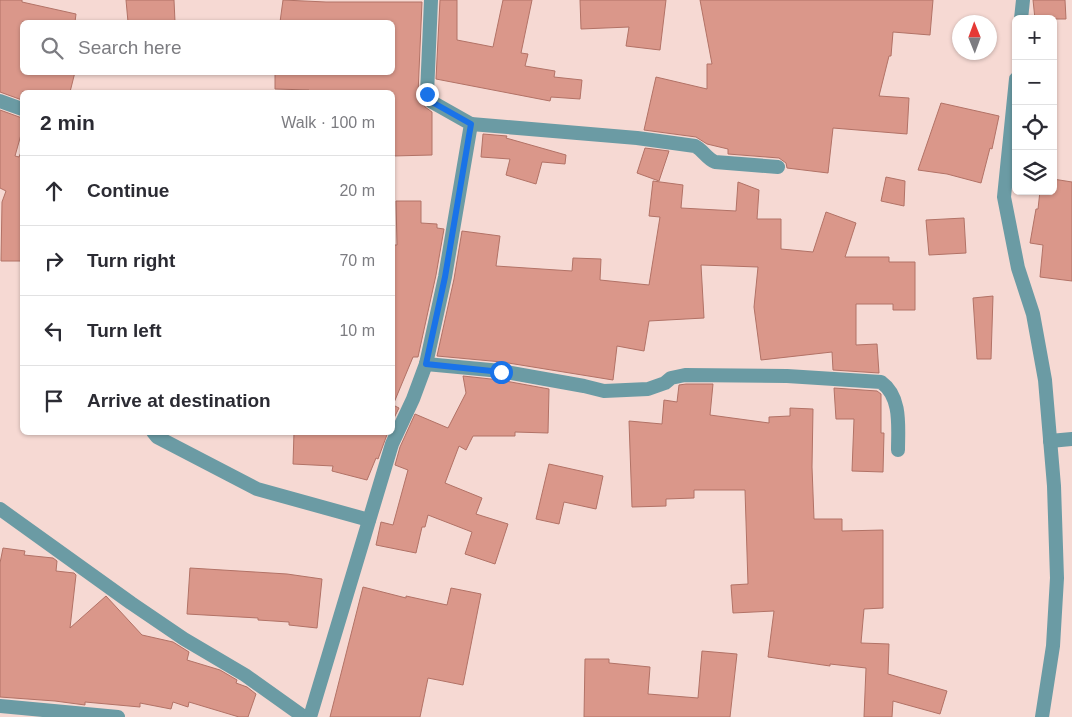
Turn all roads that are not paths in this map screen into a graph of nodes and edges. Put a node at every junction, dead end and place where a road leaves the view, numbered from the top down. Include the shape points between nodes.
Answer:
1 (431, 0) edge
2 (1023, 0) edge
3 (1021, 15) edge
4 (0, 101) edge
5 (1013, 105) edge
6 (20, 108) edge
7 (471, 124) junction
8 (778, 167) dead end
9 (426, 364) junction
10 (156, 435) edge
11 (1072, 439) edge
12 (1050, 441) junction
13 (898, 450) dead end
14 (0, 509) edge
15 (369, 520) junction
16 (0, 706) edge
17 (118, 717) edge
18 (304, 717) edge
19 (310, 717) edge
20 (1042, 717) edge

1 - 7 street via 427,94 432,102
2 - 3 street
4 - 6 street
5 - 12 street via 1004,196 1018,268 1033,314 1045,380
7 - 8 street via 637,138 694,146 715,162
7 - 9 street via 445,277
9 - 13 street via 501,372 604,391 648,389 685,375 787,376 881,382 890,388 898,413
9 - 15 street via 392,444
10 - 15 street via 257,489
11 - 12 street
12 - 20 street via 1057,578 1053,646
14 - 18 street via 131,603 245,675
15 - 19 street
16 - 17 street

